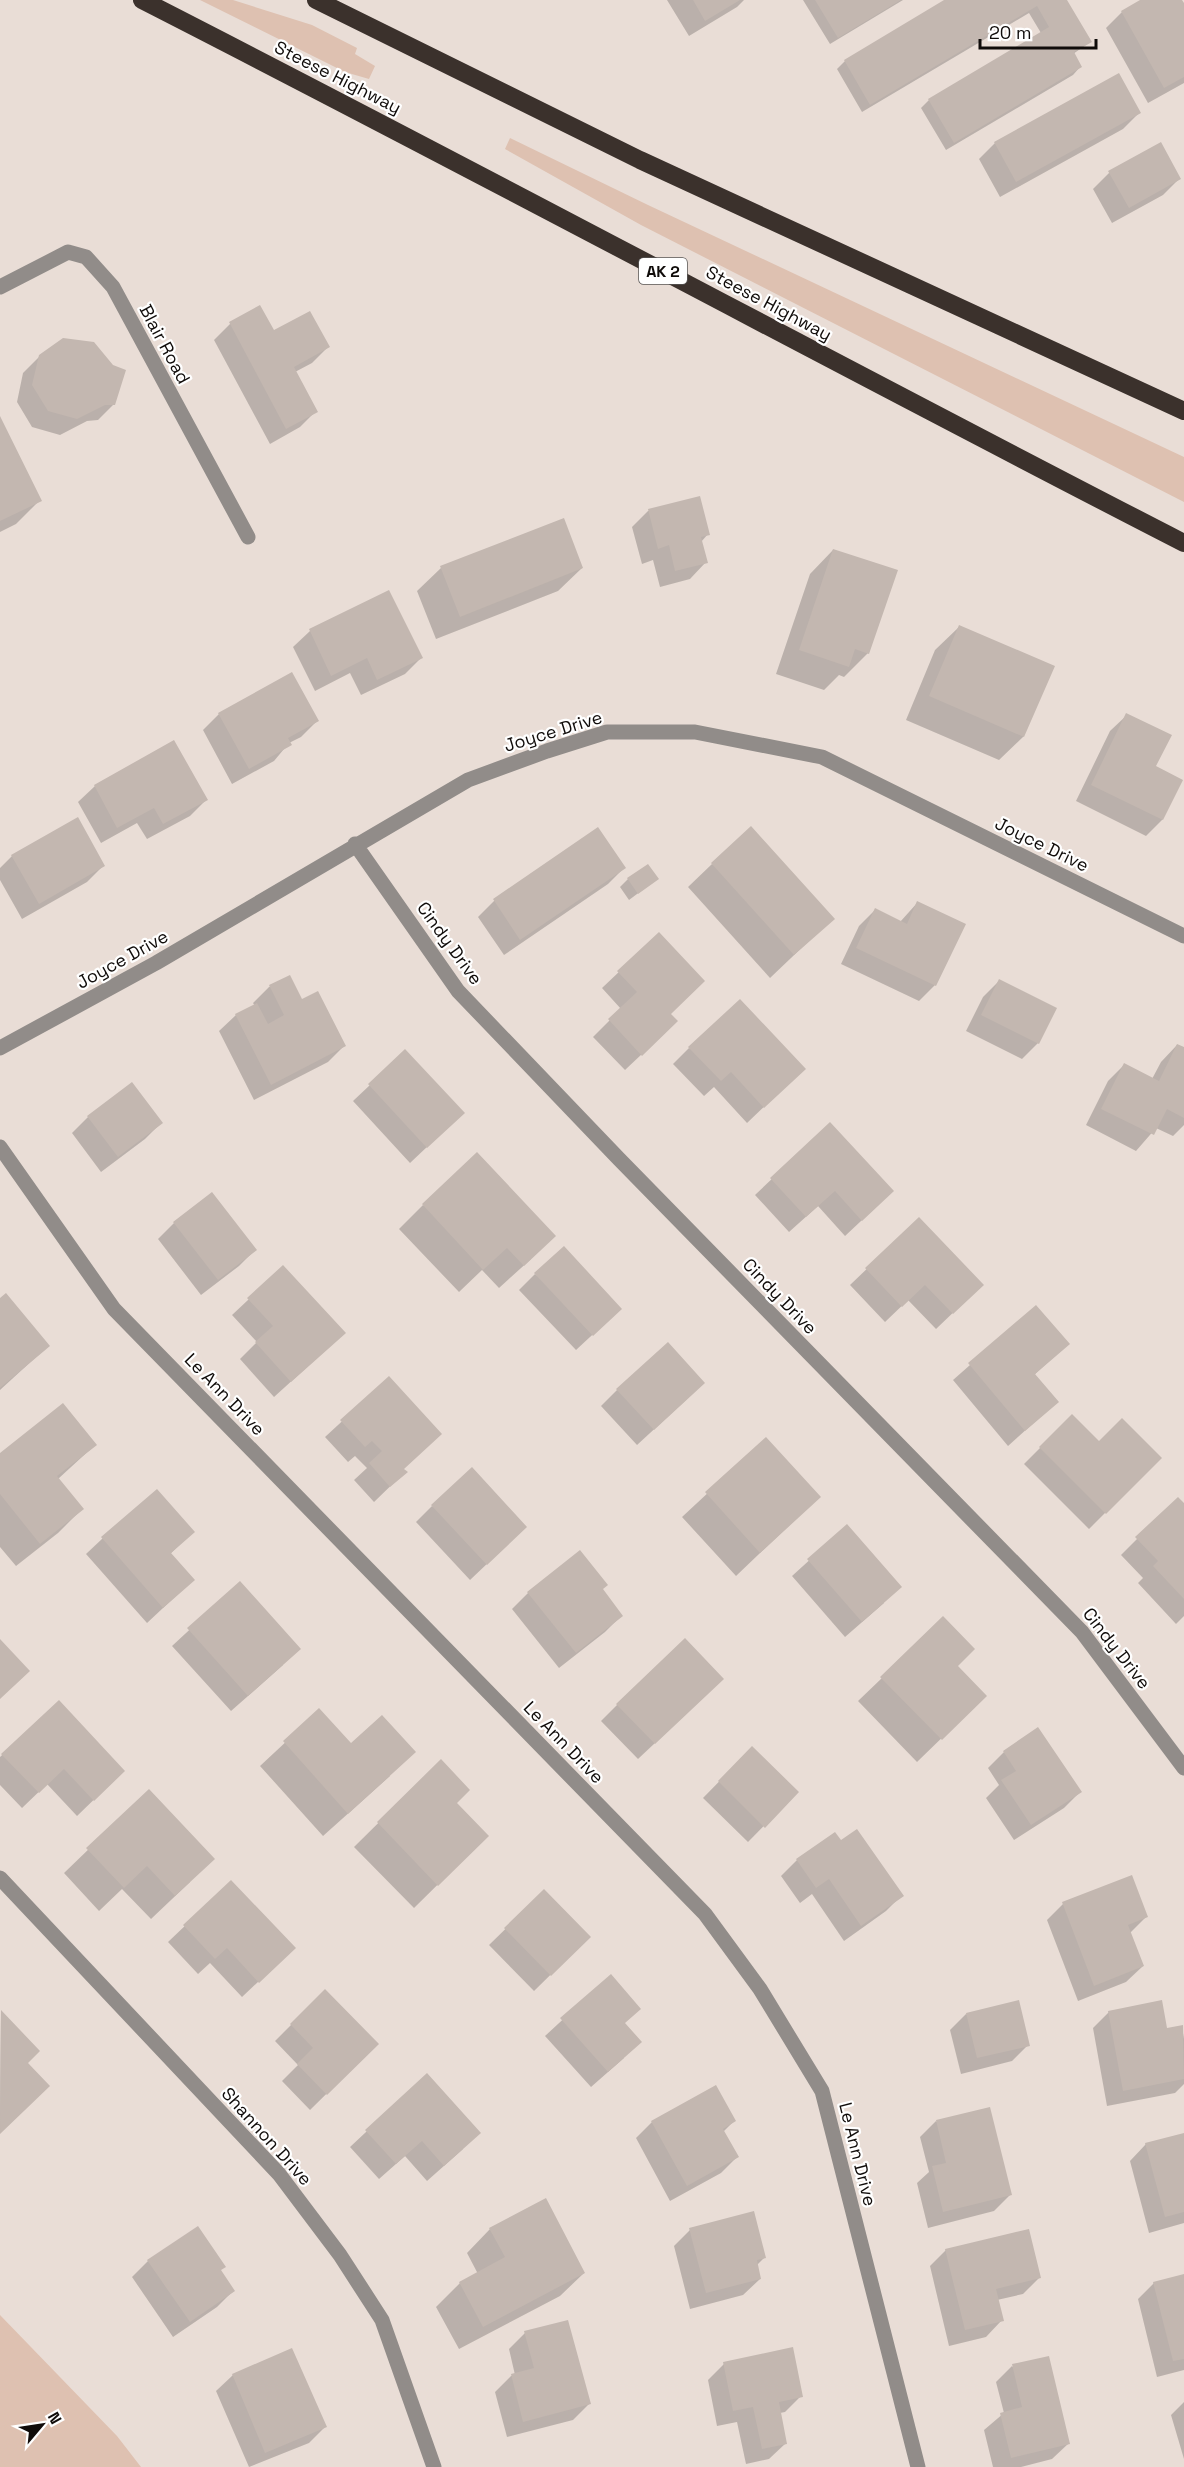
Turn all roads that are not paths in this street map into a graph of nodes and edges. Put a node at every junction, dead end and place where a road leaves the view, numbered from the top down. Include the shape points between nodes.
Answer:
1 (142, 0) edge
2 (316, 0) edge
3 (0, 287) edge
4 (1184, 411) edge
5 (248, 537) dead end
6 (1184, 543) edge
7 (355, 844) junction
8 (1184, 936) edge
9 (0, 1048) edge
10 (0, 1147) edge
11 (1184, 1768) edge
12 (0, 1878) edge
13 (434, 2467) edge
14 (918, 2467) edge

1 - 6 highway, Steese Highway / AK 2
2 - 4 highway via 640,160
3 - 5 street, Blair Road via 68,252 86,257 112,287
7 - 8 street, Joyce Drive via 468,780 547,751 608,732 695,732 822,757
7 - 9 street, Joyce Drive via 156,963
7 - 11 street, Cindy Drive via 458,991 1082,1632
10 - 14 street, Le Ann Drive via 114,1309 705,1914 760,1989 822,2091
12 - 13 street, Shannon Drive via 279,2175 340,2255 382,2320

